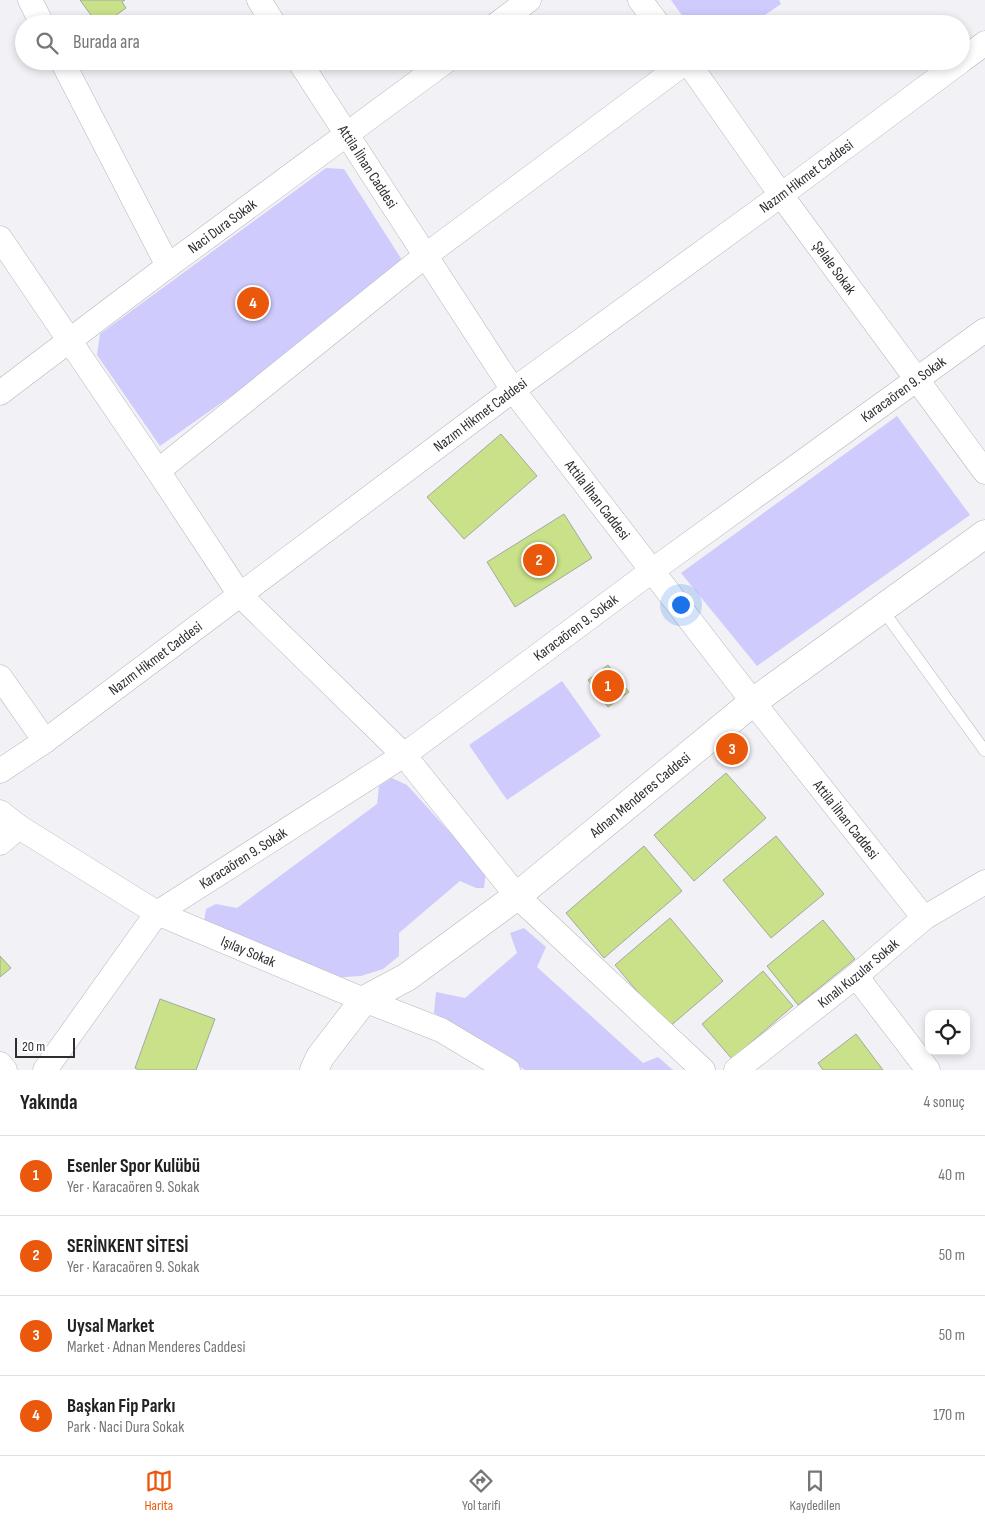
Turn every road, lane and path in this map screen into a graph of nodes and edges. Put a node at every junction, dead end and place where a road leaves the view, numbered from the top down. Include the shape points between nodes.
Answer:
1 (30, 0) edge
2 (258, 0) edge
3 (529, 0) edge
4 (640, 0) edge
5 (38, 15) edge
6 (268, 15) edge
7 (509, 15) edge
8 (651, 15) edge
9 (985, 43) edge
10 (970, 54) edge
11 (67, 70) edge
12 (305, 70) edge
13 (434, 70) edge
14 (675, 70) edge
15 (693, 70) edge
16 (949, 70) edge
17 (348, 134) junction
18 (781, 195) junction
19 (0, 238) edge
20 (425, 256) junction
21 (168, 266) junction
22 (985, 330) edge
23 (70, 341) junction
24 (917, 380) junction
25 (512, 390) junction
26 (0, 393) edge
27 (158, 470) junction
28 (985, 472) edge
29 (985, 534) edge
30 (653, 570) junction
31 (240, 595) junction
32 (882, 609) junction
33 (0, 677) edge
34 (753, 702) junction
35 (45, 741) junction
36 (985, 751) edge
37 (404, 755) junction
38 (0, 771) edge
39 (0, 812) edge
40 (19, 827) junction
41 (0, 843) edge
42 (985, 884) edge
43 (517, 896) junction
44 (157, 913) junction
45 (924, 918) junction
46 (856, 976) junction
47 (364, 1000) junction
48 (0, 1064) edge
49 (5, 1070) edge
50 (46, 1070) edge
51 (314, 1070) edge
52 (508, 1070) edge
53 (703, 1070) edge
54 (736, 1070) edge
55 (928, 1070) edge

1 - 5 street
2 - 6 street
3 - 7 street
4 - 8 street
9 - 10 street, Nazım Hikmet Caddesi
11 - 21 street
12 - 17 street, Attila İlhan Caddesi
13 - 17 street, Naci Dura Sokak
14 - 20 street
15 - 18 street, Şelale Sokak
16 - 18 street, Nazım Hikmet Caddesi
17 - 20 street, Attila İlhan Caddesi
17 - 21 street, Naci Dura Sokak
18 - 24 street, Şelale Sokak
18 - 25 street, Nazım Hikmet Caddesi
19 - 23 street
20 - 25 street, Attila İlhan Caddesi
20 - 27 street
21 - 23 street, Naci Dura Sokak
22 - 24 street, Karacaören 9. Sokak
23 - 26 street, Naci Dura Sokak
23 - 27 street
24 - 28 street, Şelale Sokak
24 - 30 street, Karacaören 9. Sokak
25 - 30 street, Attila İlhan Caddesi
25 - 31 street, Nazım Hikmet Caddesi
27 - 31 street
29 - 32 street, Adnan Menderes Caddesi
30 - 34 street, Attila İlhan Caddesi
30 - 37 street, Karacaören 9. Sokak
31 - 35 street, Nazım Hikmet Caddesi
31 - 37 street
32 - 34 street, Adnan Menderes Caddesi
32 - 36 lane
33 - 35 street
34 - 43 street, Adnan Menderes Caddesi
34 - 45 street, Attila İlhan Caddesi
35 - 38 street, Nazım Hikmet Caddesi
37 - 43 street
37 - 44 street, Karacaören 9. Sokak
39 - 40 street, Işılay Sokak
40 - 41 street
40 - 44 street, Işılay Sokak
42 - 45 street, Kınalı Kuzular Sokak
43 - 47 street, Adnan Menderes Caddesi via 407,977
43 - 53 street
44 - 47 street, Işılay Sokak
44 - 50 street
45 - 46 street, Kınalı Kuzular Sokak
46 - 54 street, Kınalı Kuzular Sokak
46 - 55 street
47 - 51 street, Adnan Menderes Caddesi via 320,1056
47 - 52 street, Işılay Sokak via 441,1030
48 - 49 street

